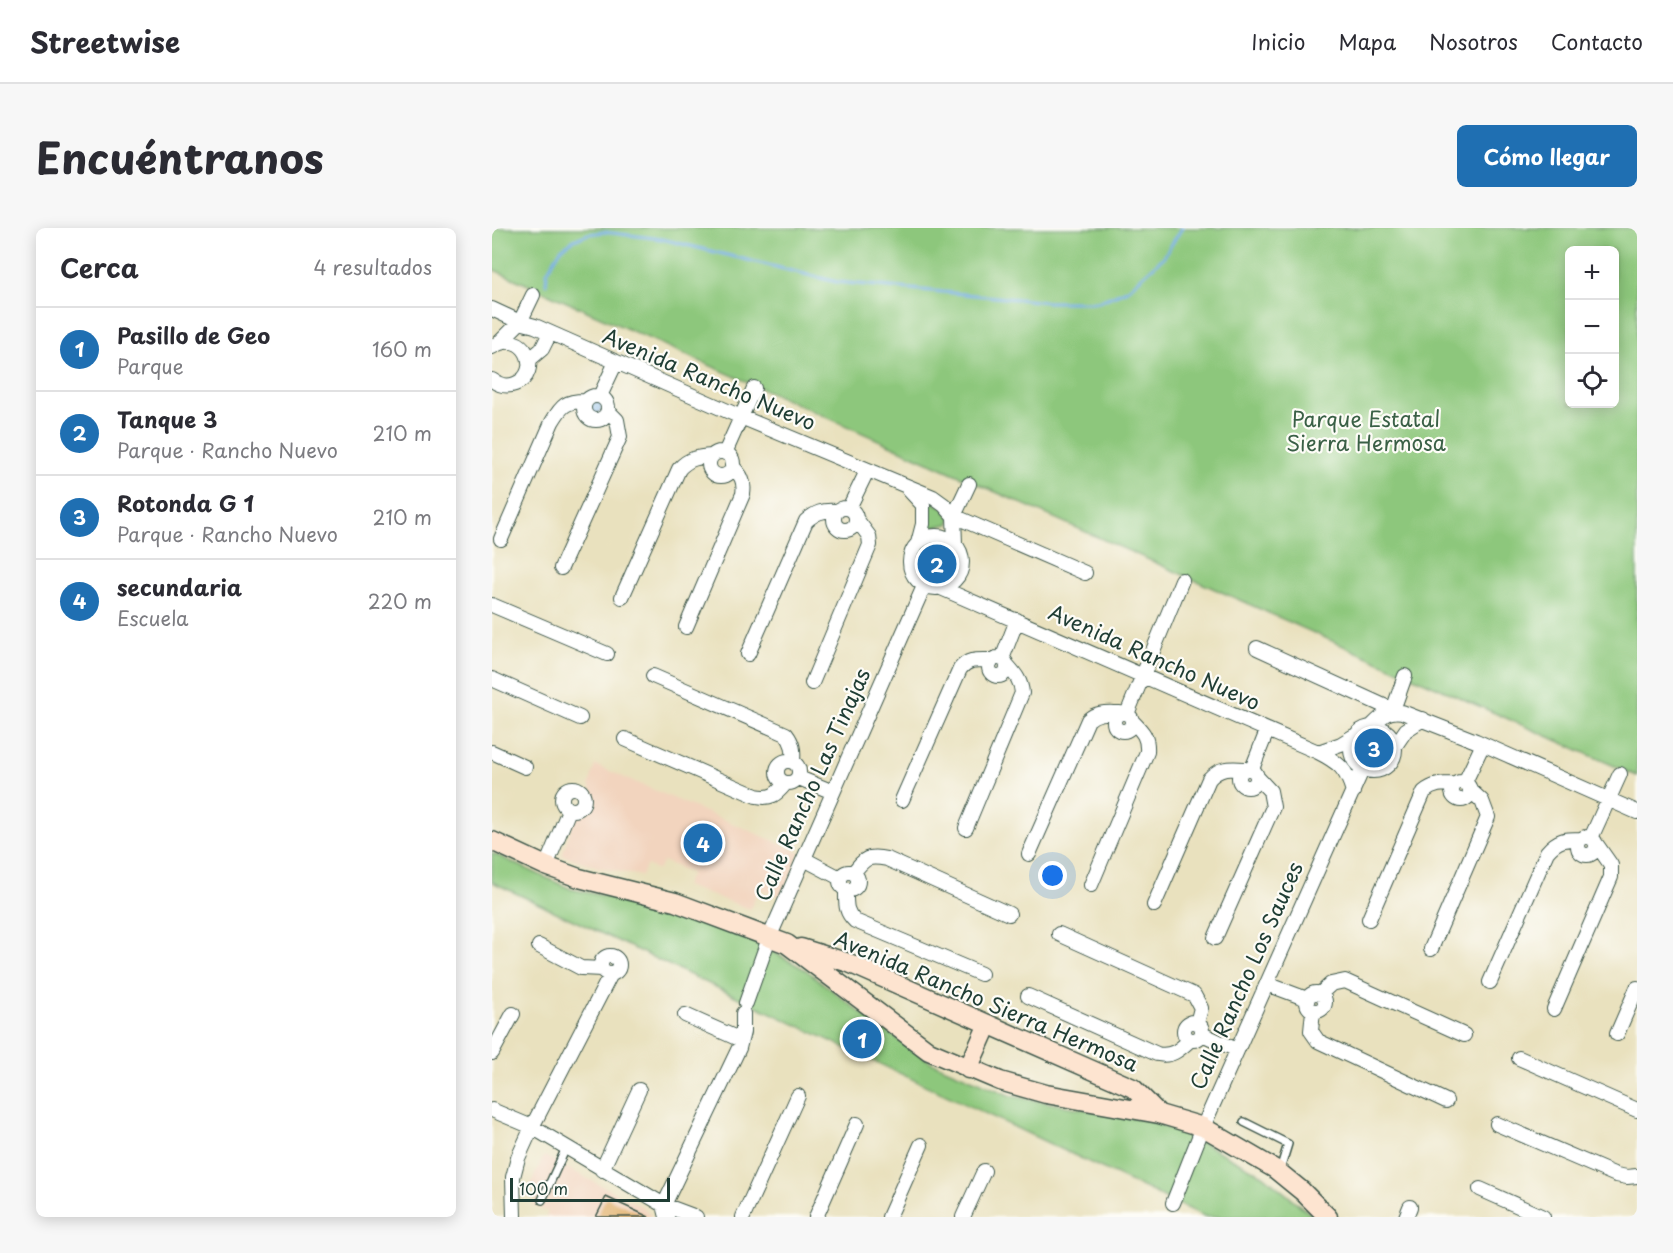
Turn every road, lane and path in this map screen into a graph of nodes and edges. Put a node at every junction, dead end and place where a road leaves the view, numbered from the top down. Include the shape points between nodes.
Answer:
1 (533, 295) dead end
2 (492, 309) edge
3 (520, 322) junction
4 (550, 333) junction
5 (496, 344) edge
6 (529, 360) junction
7 (616, 362) junction
8 (493, 383) edge
9 (754, 388) dead end
10 (600, 396) junction
11 (585, 401) junction
12 (608, 411) junction
13 (741, 417) junction
14 (719, 455) junction
15 (732, 466) junction
16 (867, 471) junction
17 (969, 484) dead end
18 (908, 488) junction
19 (848, 513) junction
20 (954, 516) junction
21 (501, 540) dead end
22 (918, 543) junction
23 (955, 544) junction
24 (561, 568) dead end
25 (1085, 573) dead end
26 (959, 575) junction
27 (1182, 580) dead end
28 (924, 586) junction
29 (941, 588) junction
30 (622, 597) dead end
31 (973, 603) junction
32 (492, 604) edge
33 (1017, 620) junction
34 (686, 627) dead end
35 (1257, 648) dead end
36 (607, 654) dead end
37 (748, 654) dead end
38 (1001, 662) junction
39 (1142, 675) junction
40 (653, 676) dead end
41 (1405, 676) dead end
42 (492, 679) edge
43 (812, 683) dead end
44 (1393, 710) junction
45 (1127, 716) junction
46 (580, 718) dead end
47 (1423, 719) junction
48 (1371, 727) junction
49 (1267, 731) junction
50 (1354, 736) junction
51 (625, 739) dead end
52 (1483, 744) junction
53 (1395, 746) junction
54 (492, 752) edge
55 (1318, 752) junction
56 (793, 761) junction
57 (1337, 762) junction
58 (1359, 765) junction
59 (525, 767) dead end
60 (1251, 772) junction
61 (1620, 774) dead end
62 (799, 778) junction
63 (785, 784) junction
64 (1463, 786) junction
65 (833, 792) junction
66 (1353, 792) junction
67 (902, 800) dead end
68 (1608, 800) junction
69 (569, 810) dead end
70 (1637, 812) edge
71 (966, 828) dead end
72 (492, 841) edge
73 (1590, 841) junction
74 (1029, 854) dead end
75 (804, 859) junction
76 (546, 866) junction
77 (847, 880) junction
78 (1091, 885) dead end
79 (1154, 905) dead end
80 (1009, 914) dead end
81 (1369, 919) dead end
82 (1059, 934) dead end
83 (769, 938) junction
84 (1215, 938) dead end
85 (787, 944) junction
86 (539, 946) dead end
87 (1431, 949) dead end
88 (981, 974) dead end
89 (1490, 982) dead end
90 (1267, 984) junction
91 (1637, 988) edge
92 (1028, 996) dead end
93 (1313, 1001) junction
94 (1554, 1009) dead end
95 (513, 1014) dead end
96 (685, 1015) dead end
97 (988, 1024) junction
98 (1196, 1032) junction
99 (1617, 1034) dead end
100 (1464, 1035) dead end
101 (741, 1040) junction
102 (1237, 1050) junction
103 (492, 1053) edge
104 (1519, 1058) dead end
105 (968, 1069) junction
106 (639, 1090) dead end
107 (798, 1096) dead end
108 (1446, 1101) dead end
109 (492, 1110) edge
110 (1637, 1110) edge
111 (1159, 1114) junction
112 (1244, 1122) dead end
113 (857, 1124) dead end
114 (1497, 1124) dead end
115 (532, 1127) junction
116 (1203, 1127) junction
117 (921, 1145) dead end
118 (566, 1148) junction
119 (602, 1170) junction
120 (984, 1172) dead end
121 (1280, 1173) junction
122 (1637, 1176) edge
123 (1480, 1189) dead end
124 (542, 1200) dead end
125 (1173, 1203) dead end
126 (666, 1211) edge
127 (514, 1217) edge
128 (696, 1217) edge
129 (743, 1217) edge
130 (816, 1217) edge
131 (889, 1217) edge
132 (963, 1217) edge
133 (1328, 1217) edge
134 (1543, 1217) edge

1 - 3 street
2 - 3 street, Avenida Rancho Nuevo
3 - 4 street, Avenida Rancho Nuevo
3 - 5 street
4 - 6 street via 542,349
4 - 7 street, Avenida Rancho Nuevo
5 - 6 street via 519,344
6 - 8 street via 526,375 520,381
7 - 10 street
7 - 13 street, Avenida Rancho Nuevo
9 - 13 street
10 - 11 street
10 - 12 street
11 - 12 street via 584,411 591,419 601,419
11 - 21 street via 573,401 560,408
12 - 24 street via 617,420 620,437
13 - 14 street
13 - 16 street, Avenida Rancho Nuevo
14 - 15 street via 729,456
14 - 15 street via 709,466 716,475 726,474
14 - 30 street via 697,457 679,469
15 - 34 street via 745,484 743,494
16 - 18 street, Avenida Rancho Nuevo
16 - 19 street
17 - 20 street
18 - 20 street, Avenida Rancho Nuevo via 933,497
18 - 22 street via 923,505
19 - 37 street via 825,510 814,513 806,522
19 - 43 street via 869,536 870,545
20 - 23 street
20 - 25 street, Avenida Rancho Nuevo
22 - 23 street via 937,536
22 - 28 street via 909,561 916,580
23 - 26 street via 961,553
26 - 29 street
26 - 31 street
27 - 39 street
28 - 29 street
28 - 65 street, Calle Rancho Las Tinajas
29 - 31 street, Avenida Rancho Nuevo
31 - 33 street, Avenida Rancho Nuevo
32 - 36 street
33 - 38 street
33 - 39 street, Avenida Rancho Nuevo
35 - 44 street
38 - 67 street via 975,659 960,669
38 - 71 street via 1018,677 1023,693
39 - 45 street
39 - 49 street, Avenida Rancho Nuevo
40 - 56 street via 786,734 792,741
41 - 44 street
42 - 46 street
44 - 47 street
44 - 48 street
45 - 74 street via 1103,713 1088,720
45 - 78 street via 1145,734 1147,752
47 - 52 street
47 - 53 street via 1406,730
48 - 50 street
48 - 53 street via 1387,732
49 - 55 street, Avenida Rancho Nuevo
49 - 60 street
50 - 55 street
50 - 58 street via 1352,754
51 - 63 street via 756,796 776,795
52 - 64 street
52 - 68 street
53 - 58 street via 1391,761 1378,770
54 - 59 street
55 - 57 street, Avenida Rancho Nuevo
56 - 62 street via 798,765
56 - 63 street via 781,763 777,769
57 - 58 street
57 - 66 street via 1350,779
58 - 66 street, Calle Rancho Los Sauces
60 - 79 street via 1227,768 1209,778
60 - 84 street via 1270,791 1273,807
61 - 68 street
62 - 63 street
62 - 65 street
64 - 81 street via 1438,784 1424,792
64 - 87 street via 1482,801 1488,817
65 - 75 street, Calle Rancho Las Tinajas
66 - 90 street, Calle Rancho Los Sauces
68 - 70 street
68 - 73 street
69 - 76 street
72 - 76 street, Avenida Rancho Sierra Hermosa
73 - 89 street via 1564,838 1547,852
73 - 94 street via 1611,865 1611,877
75 - 77 street
75 - 83 street, Calle Rancho Las Tinajas
76 - 83 street, Avenida Rancho Sierra Hermosa via 675,902
77 - 80 street via 864,860 873,856
77 - 88 street via 846,907 855,921
82 - 98 street via 1194,994 1201,1008
83 - 85 street, Avenida Rancho Sierra Hermosa
83 - 101 street, Calle Rancho Las Tinajas via 744,1008
85 - 97 street, Avenida Rancho Sierra Hermosa via 849,963
85 - 105 street, Avenida Rancho Sierra Hermosa via 929,1051
86 - 115 street via 581,968 607,972
90 - 93 street
90 - 102 street, Calle Rancho Los Sauces
91 - 99 street
92 - 98 street via 1166,1056 1176,1053
93 - 100 street via 1331,984 1345,981
93 - 108 street via 1311,1031 1318,1041
95 - 103 street
96 - 101 street
97 - 105 street
97 - 111 street, Avenida Rancho Sierra Hermosa via 1133,1088
98 - 102 street
101 - 126 street, Calle Rancho Las Tinajas
102 - 116 street, Calle Rancho Los Sauces
104 - 110 street
105 - 111 street, Avenida Rancho Sierra Hermosa via 1046,1094
106 - 119 street
107 - 129 street
109 - 115 street
111 - 116 street, Avenida Rancho Sierra Hermosa
112 - 121 lane via 1288,1144
113 - 130 street
114 - 122 street via 1616,1175
115 - 118 street
115 - 127 street via 513,1178
116 - 121 street, Avenida Rancho Sierra Hermosa
116 - 125 street, Calle Rancho Los Sauces
117 - 131 street
118 - 119 street
118 - 124 lane
119 - 126 street
120 - 132 street
121 - 133 street, Avenida Rancho Sierra Hermosa
123 - 134 street
126 - 128 street

